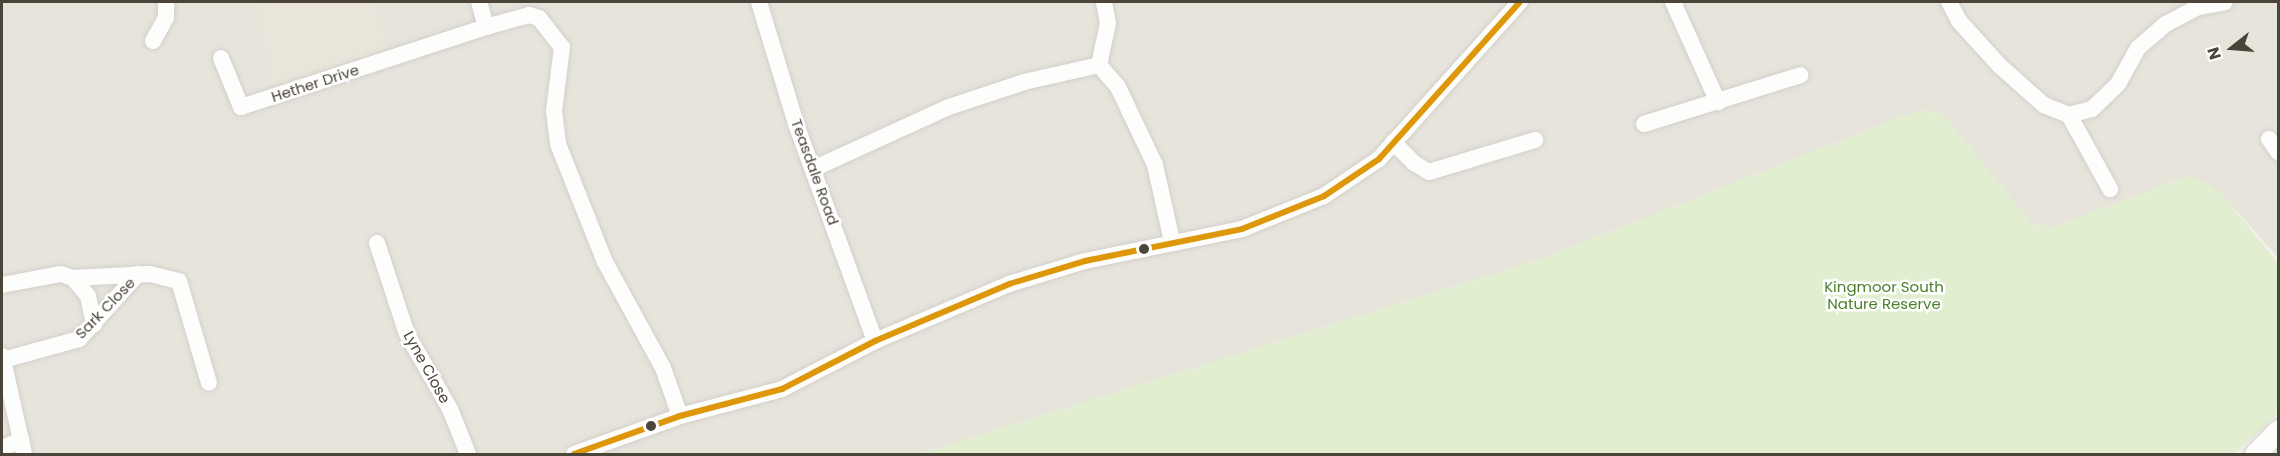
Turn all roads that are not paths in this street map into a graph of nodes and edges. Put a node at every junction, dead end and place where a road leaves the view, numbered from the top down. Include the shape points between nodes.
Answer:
1 (166, 2) edge
2 (479, 2) edge
3 (759, 2) edge
4 (1520, 2) edge
5 (1673, 2) edge
6 (1949, 2) edge
7 (2225, 2) edge
8 (1109, 3) edge
9 (2197, 4) edge
10 (527, 8) edge
11 (486, 27) junction
12 (162, 34) dead end
13 (221, 58) dead end
14 (1099, 65) junction
15 (1801, 75) dead end
16 (1718, 102) junction
17 (2069, 115) junction
18 (1644, 124) dead end
19 (1535, 140) dead end
20 (1393, 142) junction
21 (815, 168) junction
22 (2110, 189) dead end
23 (1172, 241) junction
24 (378, 243) dead end
25 (138, 274) junction
26 (73, 278) junction
27 (2, 285) edge
28 (94, 324) junction
29 (875, 341) junction
30 (2, 358) edge
31 (209, 383) dead end
32 (680, 416) junction
33 (2278, 430) edge
34 (22, 447) edge
35 (2, 448) edge
36 (468, 454) edge
37 (574, 454) edge
38 (2255, 454) edge

1 - 12 street
2 - 11 street
3 - 21 street, Teasdale Road via 796,124
4 - 20 street
5 - 16 street
6 - 17 street via 1959,21 2000,66 2044,105
7 - 9 street
8 - 14 street via 1107,40
9 - 17 street via 2150,36 2138,48 2118,84 2092,109
10 - 11 street, Hether Drive
10 - 32 street, Hether Drive via 550,27 562,47 554,111 558,144 605,262 663,368
11 - 13 street, Hether Drive via 241,107
14 - 21 street via 1024,82 949,107
14 - 23 street via 1118,87 1155,165
15 - 16 street
16 - 18 street
17 - 22 street
19 - 20 street via 1429,172
20 - 23 street via 1379,159 1324,196 1242,229
21 - 29 street, Teasdale Road
23 - 29 street via 1009,284
24 - 36 street, Lyne Close via 406,333 450,409
25 - 26 street, Sark Close
25 - 28 street, Sark Close
25 - 31 street, Sark Close via 179,281
26 - 27 street, Sark Close via 61,274
26 - 28 street via 88,296
28 - 30 street, Sark Close via 79,339 64,345
29 - 32 street via 782,389
30 - 34 street, Sark Close
32 - 37 street
33 - 38 street
34 - 35 street, Sark Close

